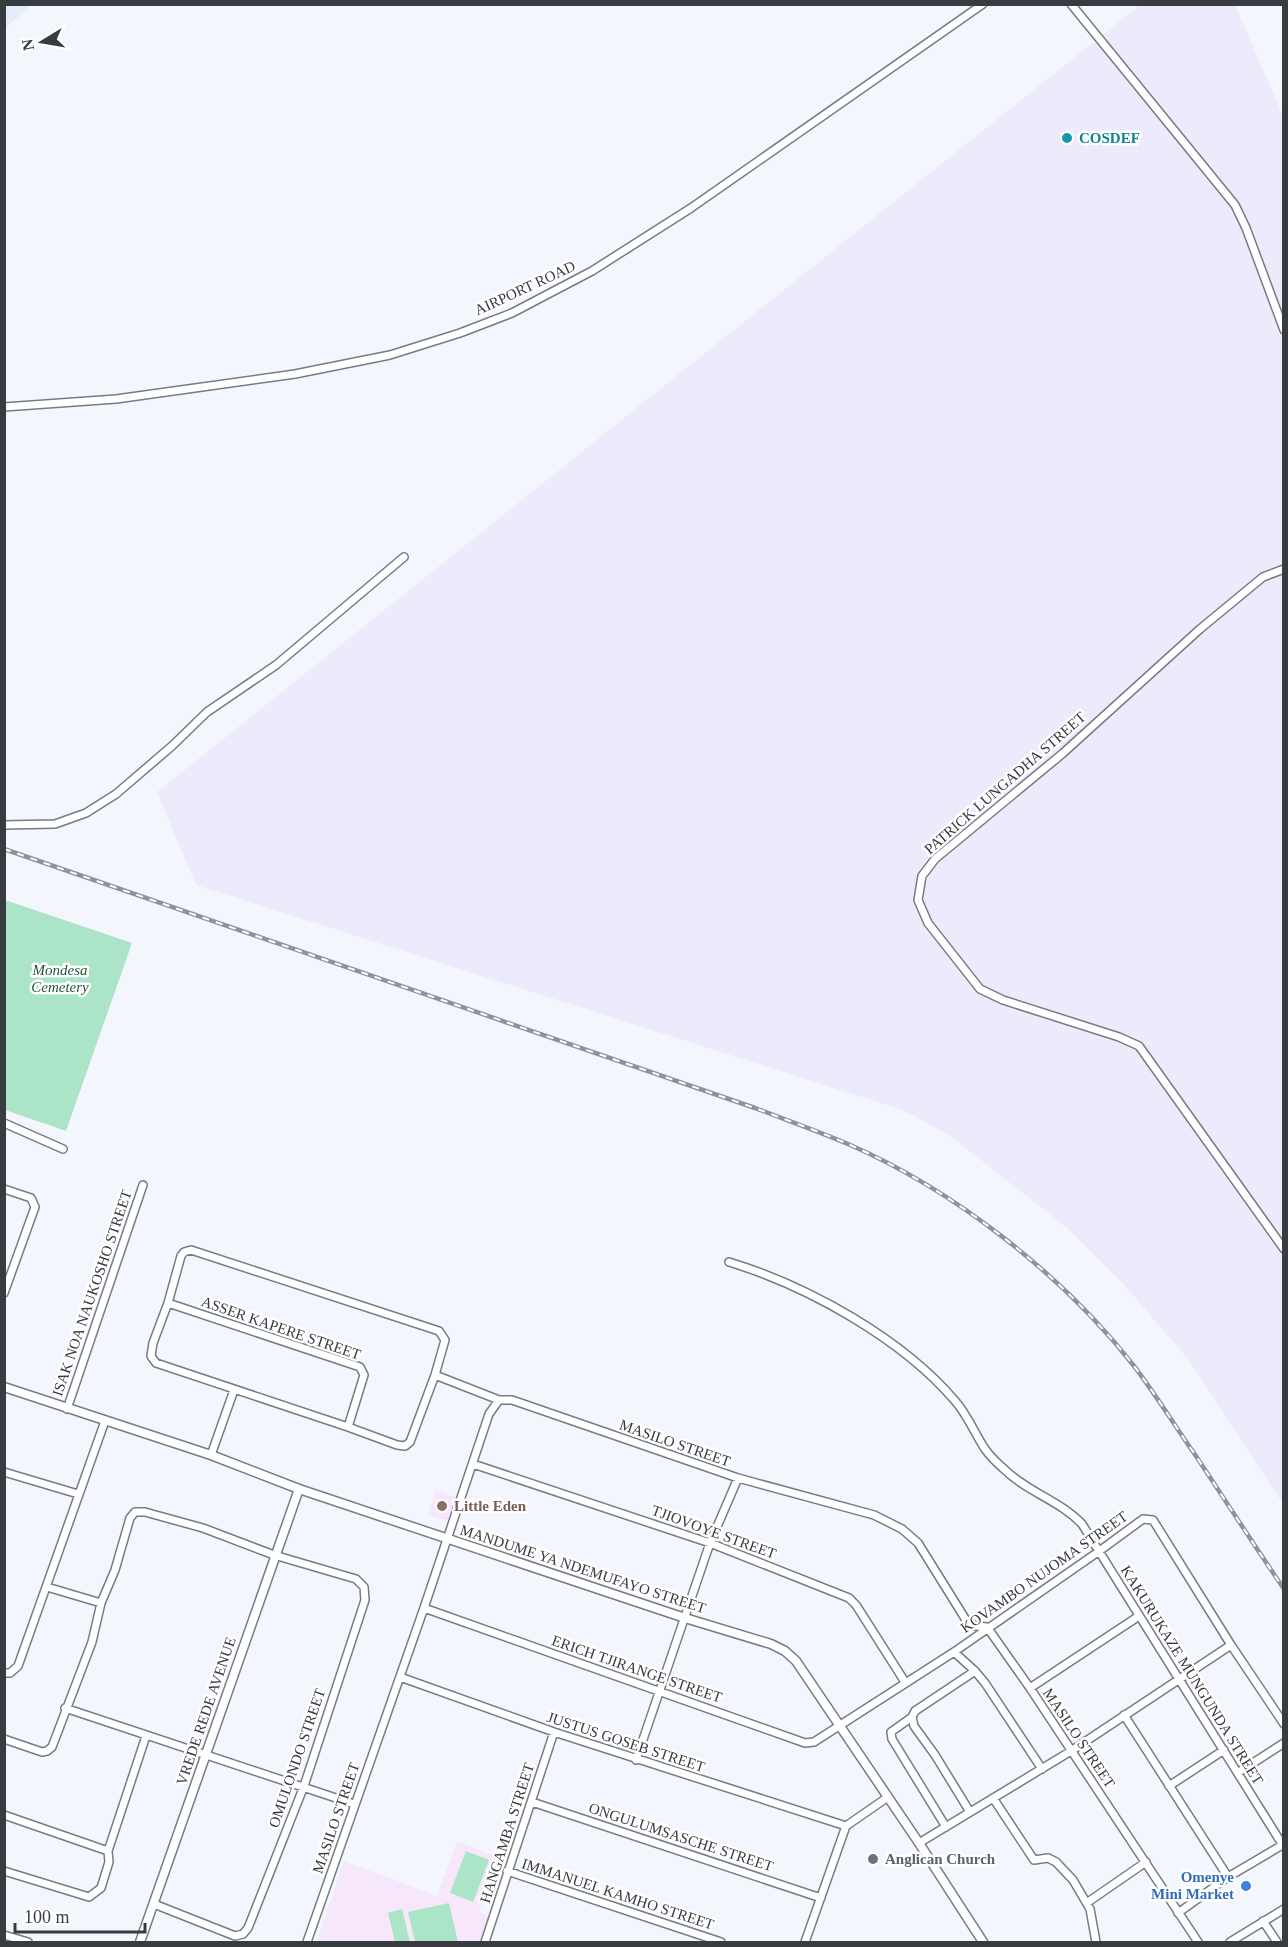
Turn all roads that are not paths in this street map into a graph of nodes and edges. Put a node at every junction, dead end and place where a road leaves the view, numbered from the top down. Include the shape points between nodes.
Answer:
1 (983, 4) edge
2 (1071, 4) edge
3 (1284, 330) edge
4 (4, 407) edge
5 (404, 557) dead end
6 (1284, 569) edge
7 (4, 825) edge
8 (4, 1123) edge
9 (63, 1149) dead end
10 (142, 1185) dead end
11 (4, 1189) edge
12 (1284, 1249) edge
13 (729, 1262) dead end
14 (4, 1293) edge
15 (168, 1304) junction
16 (435, 1375) junction
17 (4, 1387) edge
18 (234, 1390) junction
19 (499, 1400) junction
20 (67, 1409) junction
21 (105, 1421) junction
22 (348, 1427) junction
23 (212, 1455) junction
24 (473, 1464) junction
25 (4, 1472) edge
26 (738, 1478) junction
27 (298, 1489) junction
28 (78, 1494) junction
29 (447, 1538) junction
30 (710, 1544) junction
31 (1098, 1552) junction
32 (274, 1555) junction
33 (47, 1587) junction
34 (102, 1603) junction
35 (424, 1608) junction
36 (1139, 1616) junction
37 (685, 1618) junction
38 (987, 1627) junction
39 (1231, 1645) junction
40 (954, 1652) junction
41 (975, 1671) junction
42 (4, 1673) edge
43 (400, 1677) junction
44 (1178, 1679) junction
45 (905, 1682) junction
46 (1030, 1688) junction
47 (660, 1690) junction
48 (65, 1708) junction
49 (1124, 1715) junction
50 (912, 1718) junction
51 (1284, 1724) edge
52 (839, 1726) junction
53 (554, 1732) junction
54 (146, 1736) junction
55 (4, 1739) edge
56 (1284, 1743) edge
57 (1224, 1750) junction
58 (1071, 1751) junction
59 (205, 1756) junction
60 (636, 1760) junction
61 (1042, 1769) junction
62 (1239, 1772) junction
63 (304, 1786) junction
64 (1169, 1786) junction
65 (888, 1797) junction
66 (993, 1798) junction
67 (532, 1802) junction
68 (354, 1804) junction
69 (970, 1812) junction
70 (4, 1815) edge
71 (846, 1826) junction
72 (946, 1827) junction
73 (919, 1843) junction
74 (1283, 1844) edge
75 (108, 1851) junction
76 (1146, 1862) junction
77 (4, 1871) edge
78 (507, 1871) junction
79 (1228, 1878) junction
80 (820, 1898) junction
81 (1088, 1902) junction
82 (154, 1904) junction
83 (1284, 1908) edge
84 (1178, 1913) junction
85 (1263, 1921) junction
86 (4, 1935) edge
87 (27, 1942) edge
88 (140, 1942) edge
89 (307, 1942) edge
90 (485, 1942) edge
91 (721, 1942) edge
92 (805, 1942) edge
93 (983, 1942) edge
94 (1096, 1942) edge
95 (1198, 1942) edge
96 (1230, 1942) edge
97 (1277, 1942) edge

1 - 4 street, AIRPORT ROAD via 691,208 592,271 512,313 390,355 295,375 116,399
2 - 3 street via 1235,205
5 - 7 street via 276,665 207,712 116,794 86,813 55,824
6 - 12 street, PATRICK LUNGADHA STREET via 1263,577 1200,628 1062,754 935,859 922,876 918,900 928,923 980,989 1139,1046
8 - 9 street
10 - 20 street, ISAK NOA NAUKOSHO STREET
11 - 14 street via 31,1198 35,1207
13 - 31 street, KAKURUKAZE MUNGUNDA STREET via 784,1282 844,1311 885,1339 958,1404 986,1451 1006,1471 1071,1512
15 - 16 street via 182,1256 191,1250 439,1331 445,1340
15 - 18 street via 153,1343 151,1356 156,1363
15 - 22 street, ASSER KAPERE STREET via 360,1367 364,1375
16 - 19 street
16 - 22 street via 410,1442 405,1446
17 - 20 street, MANDUME YA NDEMUFAYO STREET
18 - 22 street
18 - 23 street
19 - 24 street, MASILO STREET via 489,1414
19 - 26 street, MASILO STREET via 512,1400
20 - 21 street, MANDUME YA NDEMUFAYO STREET
21 - 23 street, MANDUME YA NDEMUFAYO STREET
21 - 28 street
23 - 27 street, MANDUME YA NDEMUFAYO STREET
24 - 29 street, MASILO STREET
24 - 30 street, TJIOVOYE STREET
25 - 28 street
26 - 30 street
26 - 38 street, MASILO STREET via 874,1515 902,1528 918,1543 966,1620
27 - 29 street, MANDUME YA NDEMUFAYO STREET
27 - 32 street, VREDE REDE AVENUE
28 - 33 street
29 - 35 street, MASILO STREET
29 - 37 street, MANDUME YA NDEMUFAYO STREET
30 - 37 street
30 - 45 street, TJIOVOYE STREET via 849,1598
31 - 36 street, KAKURUKAZE MUNGUNDA STREET
31 - 38 street, KOVAMBO NUJOMA STREET
31 - 39 street, KOVAMBO NUJOMA STREET via 1143,1519 1153,1520
32 - 34 street via 203,1528 135,1512
32 - 59 street, VREDE REDE AVENUE
32 - 63 street, OMULONDO STREET via 356,1580 364,1587 365,1600
33 - 34 street
33 - 42 street via 18,1666
34 - 48 street via 92,1642
35 - 43 street, MASILO STREET
35 - 47 street, ERICH TJIRANGE STREET
36 - 44 street, KAKURUKAZE MUNGUNDA STREET
36 - 46 street
37 - 47 street
37 - 52 street, MANDUME YA NDEMUFAYO STREET via 785,1651 796,1661
38 - 40 street, KOVAMBO NUJOMA STREET
38 - 46 street, MASILO STREET
39 - 44 street
39 - 51 street, KOVAMBO NUJOMA STREET
40 - 41 street
40 - 45 street, KOVAMBO NUJOMA STREET
41 - 50 street via 915,1710
41 - 61 street
43 - 53 street, JUSTUS GOSEB STREET
43 - 68 street, MASILO STREET
44 - 49 street
44 - 57 street, KAKURUKAZE MUNGUNDA STREET
45 - 52 street, KOVAMBO NUJOMA STREET
46 - 58 street, MASILO STREET
47 - 52 street, ERICH TJIRANGE STREET via 805,1743 814,1742
47 - 60 street
48 - 54 street
48 - 55 street via 52,1747 47,1751
49 - 58 street
49 - 64 street
50 - 69 street
50 - 72 street via 891,1732 892,1739
52 - 65 street, MANDUME YA NDEMUFAYO STREET
53 - 60 street, JUSTUS GOSEB STREET
53 - 67 street, HANGAMBA STREET
54 - 59 street
54 - 75 street
56 - 62 street
57 - 62 street, KAKURUKAZE MUNGUNDA STREET
57 - 64 street
58 - 61 street
58 - 76 street, MASILO STREET
59 - 63 street
59 - 82 street, VREDE REDE AVENUE
60 - 71 street, JUSTUS GOSEB STREET
61 - 66 street
62 - 74 street, KAKURUKAZE MUNGUNDA STREET
63 - 68 street
63 - 82 street, OMULONDO STREET via 243,1934 236,1936
64 - 79 street
65 - 71 street
65 - 73 street, MANDUME YA NDEMUFAYO STREET
66 - 69 street
66 - 81 street via 1034,1860 1048,1858 1056,1862
67 - 78 street, HANGAMBA STREET
67 - 80 street, ONGULUMSASCHE STREET
68 - 89 street, MASILO STREET
69 - 72 street
70 - 75 street
71 - 80 street
72 - 73 street
73 - 93 street, MANDUME YA NDEMUFAYO STREET
74 - 79 street
75 - 77 street via 109,1862 101,1888 89,1897
76 - 81 street
76 - 84 street, MASILO STREET
78 - 90 street, HANGAMBA STREET
78 - 91 street, IMMANUEL KAMHO STREET
79 - 84 street
80 - 92 street
81 - 94 street
82 - 88 street, VREDE REDE AVENUE
83 - 85 street
84 - 95 street, MASILO STREET
85 - 96 street
85 - 97 street
86 - 87 street

